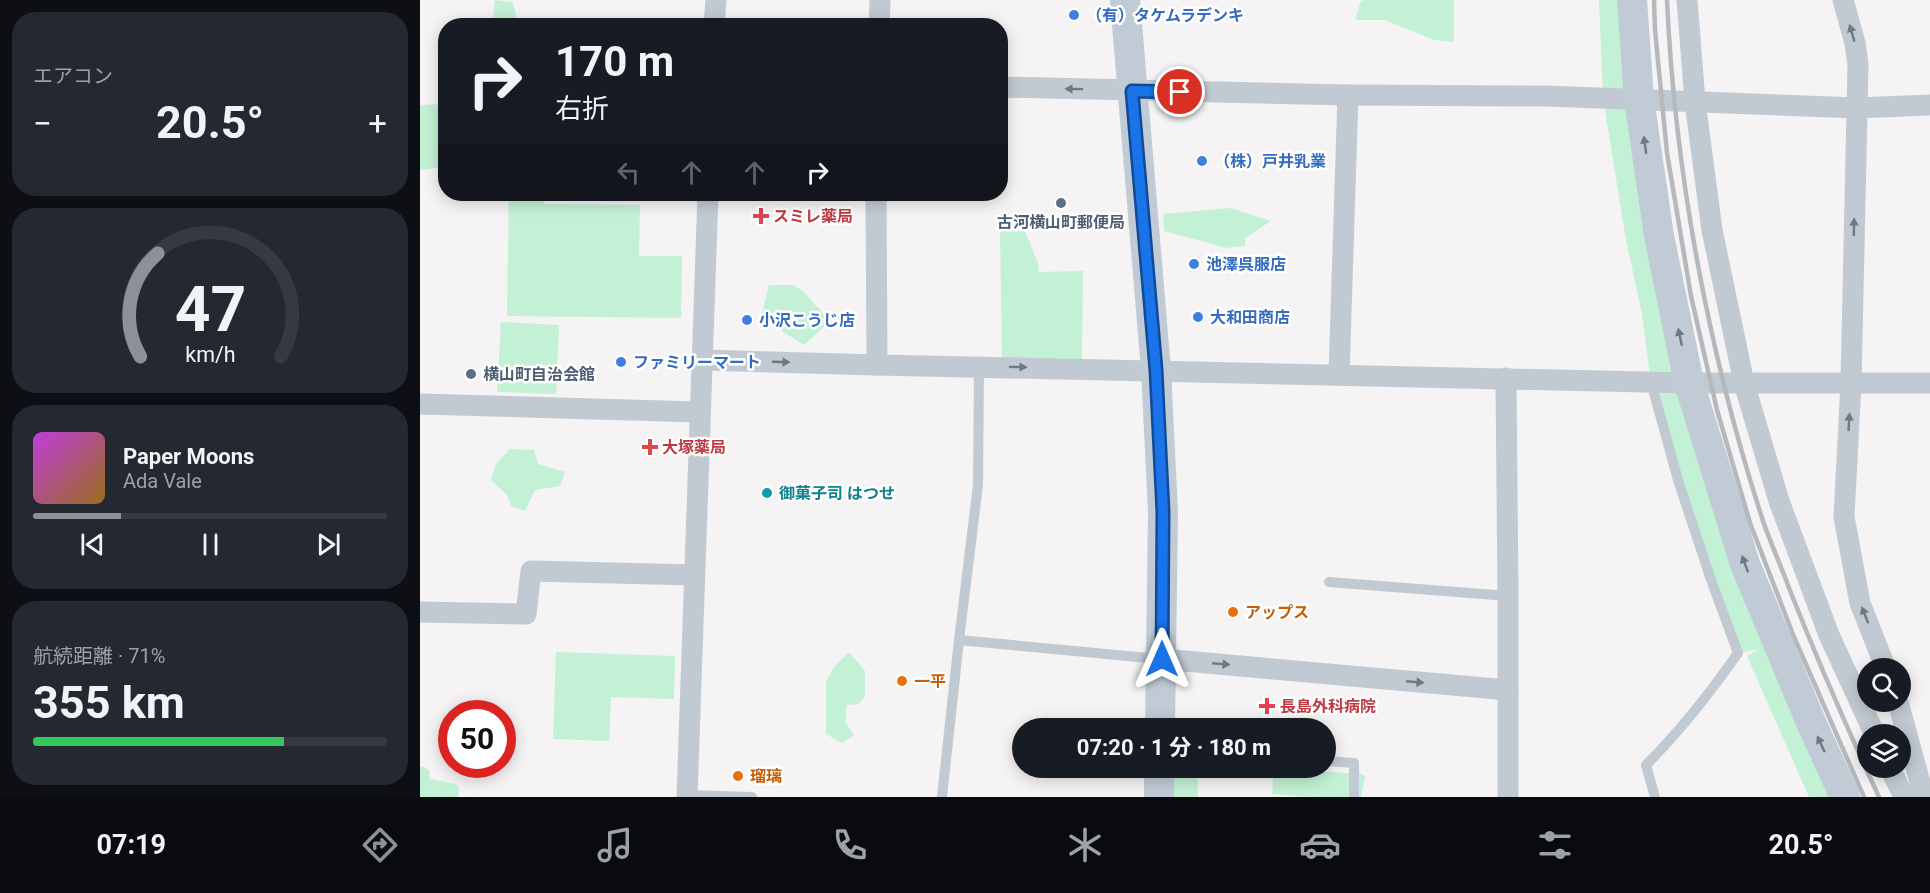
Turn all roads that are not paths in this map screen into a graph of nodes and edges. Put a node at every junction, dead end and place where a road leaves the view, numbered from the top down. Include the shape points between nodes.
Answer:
1 (716, 0) edge
2 (880, 0) edge
3 (1125, 0) edge
4 (1632, 0) edge
5 (1687, 0) edge
6 (1843, 0) edge
7 (715, 18) edge
8 (879, 18) edge
9 (1008, 87) edge
10 (1132, 91) junction
11 (1348, 95) junction
12 (1639, 99) junction
13 (1695, 102) junction
14 (1930, 105) edge
15 (1857, 108) junction
16 (708, 201) edge
17 (876, 201) edge
18 (702, 360) junction
19 (877, 365) junction
20 (979, 366) junction
21 (1156, 370) junction
22 (1339, 375) junction
23 (1506, 378) junction
24 (1651, 382) junction
25 (1689, 383) junction
26 (1744, 383) junction
27 (1851, 383) junction
28 (1930, 383) edge
29 (420, 404) edge
30 (699, 412) junction
31 (694, 575) junction
32 (1329, 582) dead end
33 (1508, 596) junction
34 (420, 612) edge
35 (959, 640) junction
36 (1882, 658) edge
37 (1162, 659) junction
38 (1508, 690) junction
39 (1901, 712) edge
40 (1161, 718) edge
41 (1870, 724) edge
42 (1336, 761) edge
43 (1159, 778) edge
44 (1895, 778) edge
45 (687, 796) edge
46 (752, 797) edge
47 (942, 797) edge
48 (1159, 797) edge
49 (1354, 797) edge
50 (1508, 797) edge
51 (1655, 797) edge
52 (1845, 797) edge
53 (1904, 797) edge
54 (1924, 797) edge

1 - 7 street
2 - 8 street
3 - 10 street
4 - 12 street
5 - 13 street
15 -> 6 street via 1858,65
10 -> 9 street
10 - 11 street
10 - 21 street
11 - 12 street
11 - 22 street
12 - 13 street
25 -> 12 street via 1659,237
13 - 15 street
13 - 26 street via 1712,230
14 - 15 street
27 -> 15 street
16 - 18 street
17 - 19 street
18 -> 19 street
18 - 30 street
19 - 20 street
20 -> 21 street
20 - 35 lane via 978,485
21 - 22 street
21 - 37 street via 1163,512
22 - 23 street
23 - 24 street
23 - 33 street
24 - 25 street
24 - 51 lane via 1677,480 1738,653 1709,695 1646,765
25 - 26 street
52 -> 25 street via 1745,564
26 - 27 street
26 - 41 street via 1779,501 1829,635
27 - 28 street
36 -> 27 street via 1860,603 1845,517
29 - 30 street
30 - 31 street
31 - 34 street via 531,571 526,614
31 - 45 street
32 - 33 lane
33 - 38 street
35 - 37 lane
35 - 47 lane
37 -> 38 street
37 - 40 street
38 - 50 street
39 - 54 street
42 - 49 lane via 1354,762
43 - 48 street
44 - 53 street
45 - 46 lane

